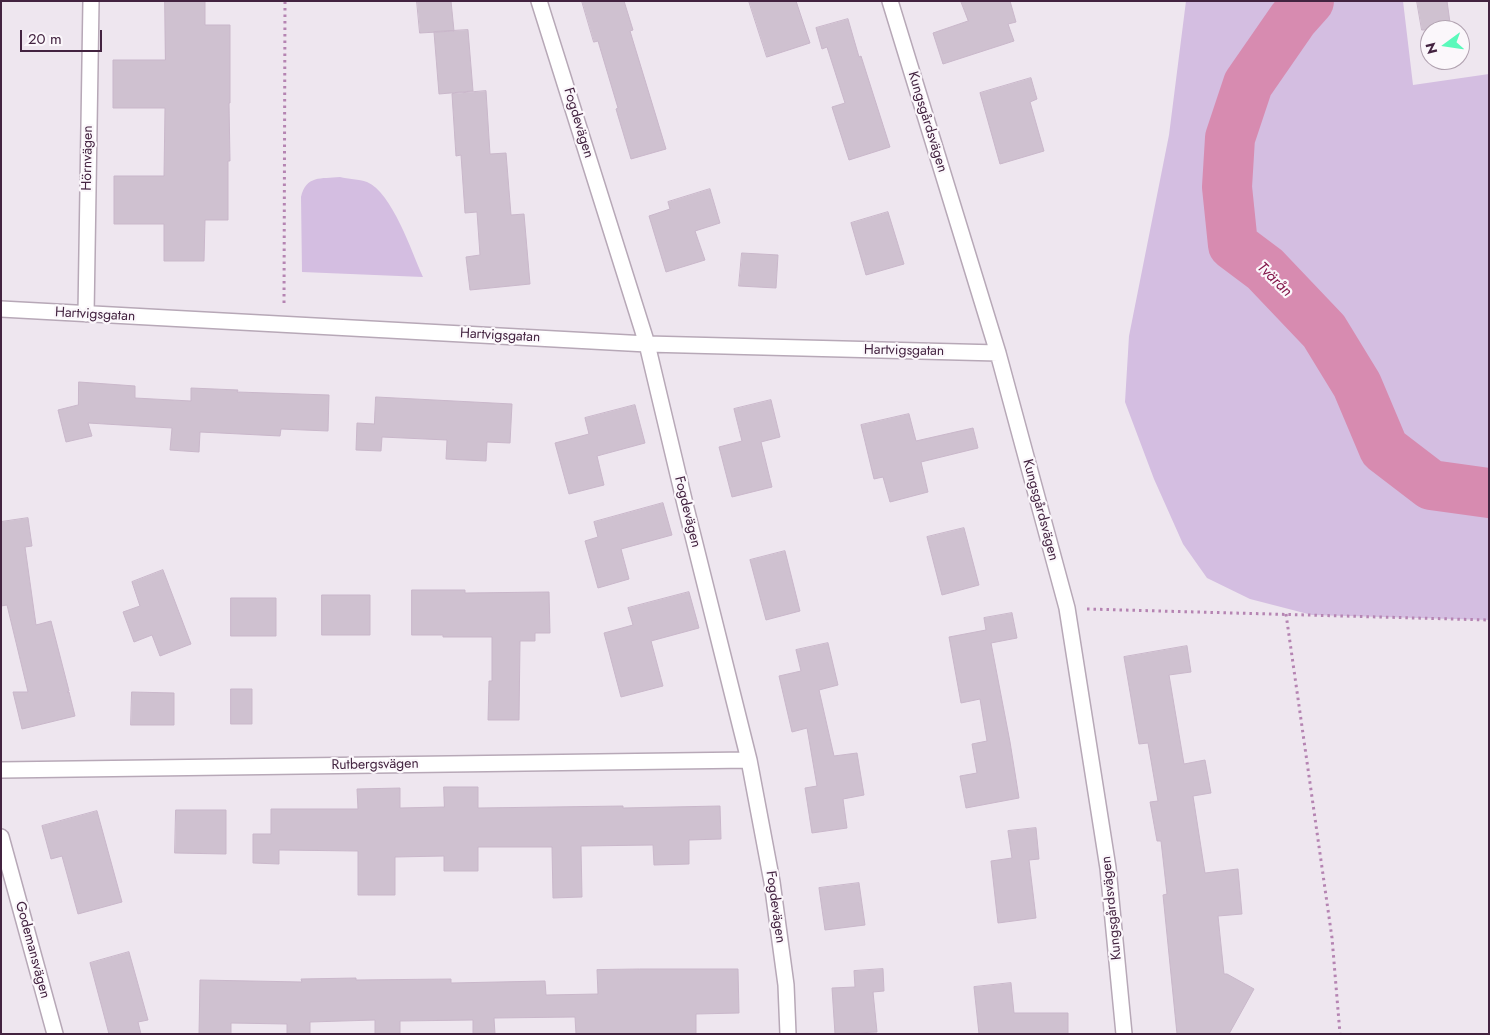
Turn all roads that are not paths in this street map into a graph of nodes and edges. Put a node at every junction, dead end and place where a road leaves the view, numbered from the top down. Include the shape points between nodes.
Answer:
1 (90, 1) edge
2 (540, 1) edge
3 (890, 1) edge
4 (1, 309) edge
5 (86, 314) junction
6 (647, 344) junction
7 (998, 353) junction
8 (749, 760) junction
9 (1, 770) edge
10 (1, 837) edge
11 (55, 1034) edge
12 (788, 1034) edge
13 (1124, 1034) edge

1 - 5 street, Hörnvägen
2 - 6 street, Fogdevägen
3 - 7 street, Kungsgårdsvägen
4 - 5 street, Hartvigsgatan
5 - 6 street, Hartvigsgatan
6 - 7 street, Hartvigsgatan
6 - 8 street, Fogdevägen
7 - 13 street, Kungsgårdsvägen via 1067,608 1108,868
8 - 9 street, Rutbergsvägen
8 - 12 street, Fogdevägen via 772,882 786,985
10 - 11 street, Godemansvägen

